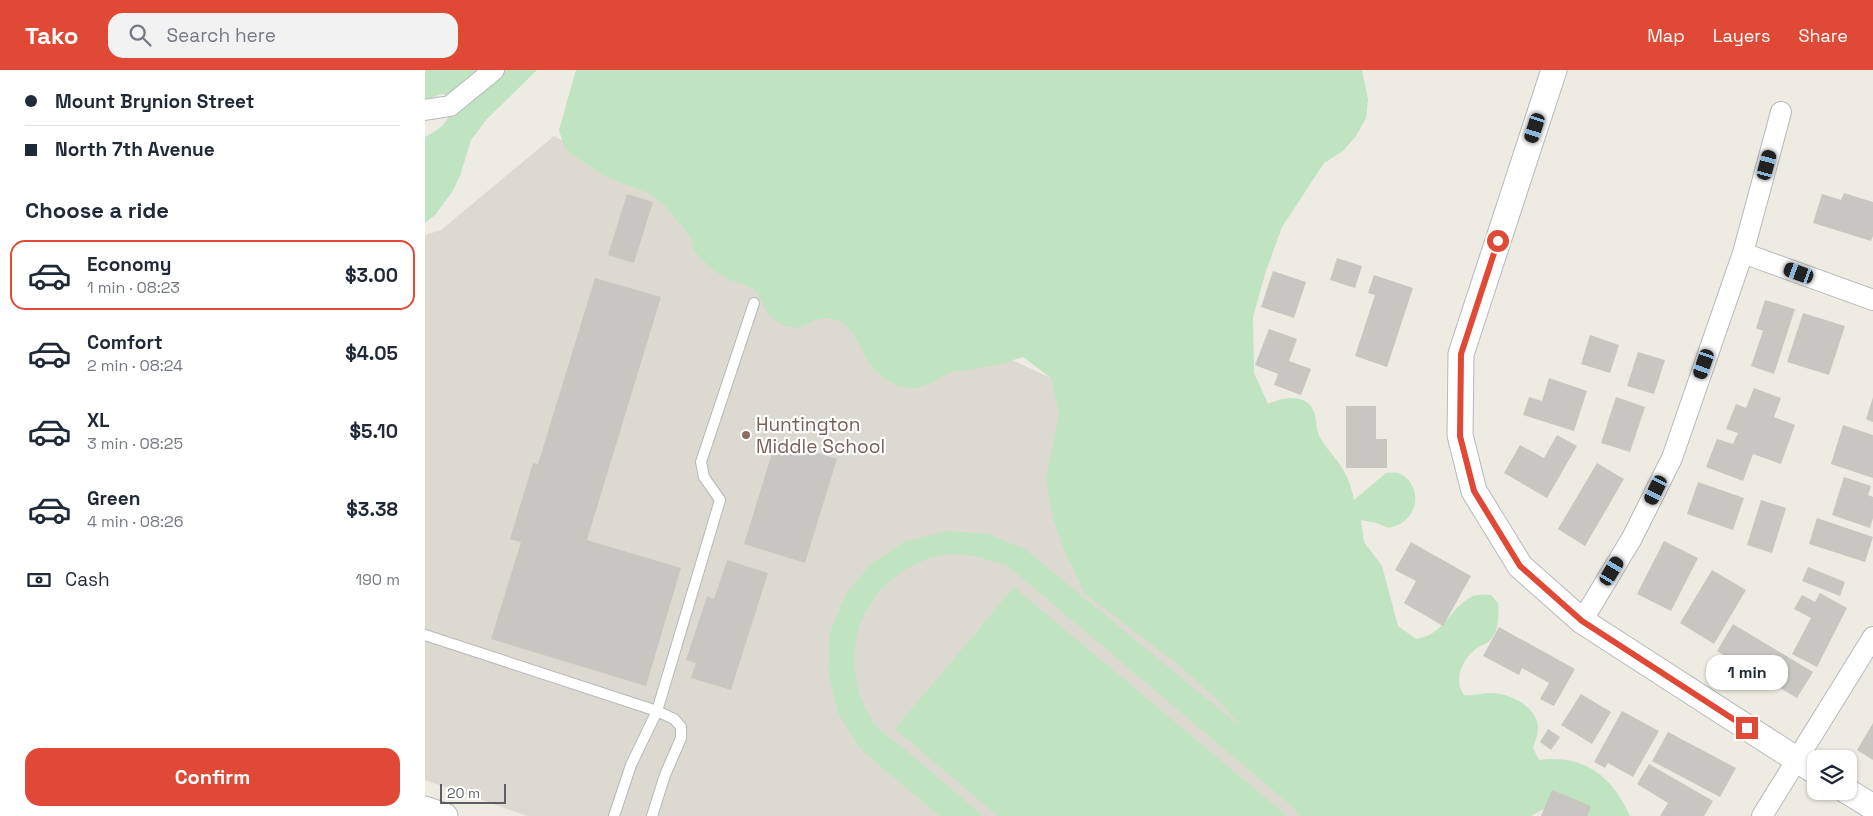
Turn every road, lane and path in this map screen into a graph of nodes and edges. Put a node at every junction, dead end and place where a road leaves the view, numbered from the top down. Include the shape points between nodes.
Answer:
1 (494, 70) edge
2 (1550, 80) edge
3 (425, 110) edge
4 (1781, 112) dead end
5 (1743, 253) junction
6 (1873, 300) edge
7 (754, 303) dead end
8 (1582, 621) junction
9 (425, 635) edge
10 (1873, 637) edge
11 (657, 711) junction
12 (1815, 750) edge
13 (1807, 766) edge
14 (1857, 797) edge
15 (1873, 807) edge
16 (425, 808) edge
17 (445, 816) edge
18 (614, 816) edge
19 (652, 816) edge
20 (1762, 816) edge

1 - 3 street via 450,106
2 - 8 street via 1461,354 1460,436 1474,491 1520,566
4 - 5 street
5 - 6 street
5 - 8 street via 1672,458 1632,538
7 - 11 lane via 701,462 704,477 720,500
8 - 13 street
9 - 11 lane
10 - 12 street
11 - 18 lane via 631,764
11 - 19 lane via 674,719 681,727 681,738
13 - 20 street
14 - 15 street
16 - 17 street

